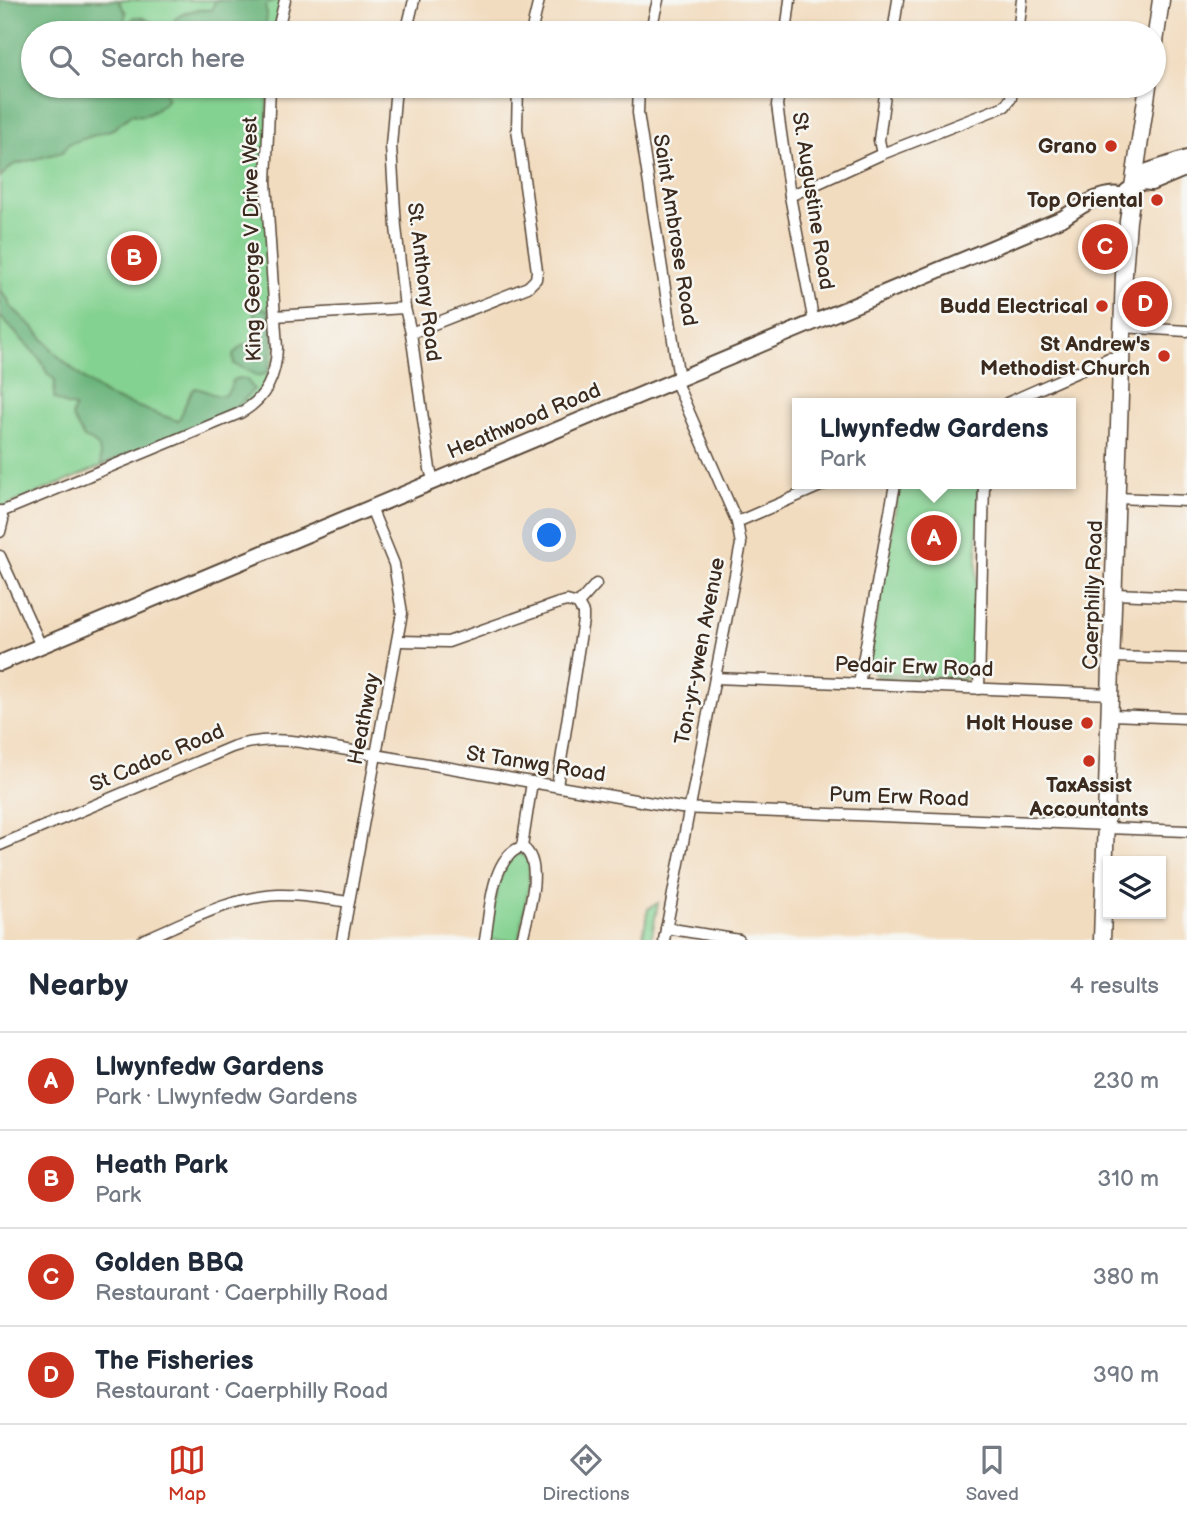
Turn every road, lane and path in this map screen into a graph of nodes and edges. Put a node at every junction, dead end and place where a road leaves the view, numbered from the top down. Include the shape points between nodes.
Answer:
1 (285, 0) edge
2 (414, 0) edge
3 (539, 0) edge
4 (658, 0) edge
5 (790, 0) edge
6 (898, 0) edge
7 (1022, 0) edge
8 (1161, 0) edge
9 (280, 21) edge
10 (409, 21) edge
11 (534, 21) edge
12 (653, 21) edge
13 (787, 21) edge
14 (895, 21) edge
15 (1019, 21) edge
16 (1158, 21) edge
17 (270, 98) edge
18 (395, 98) edge
19 (518, 98) edge
20 (639, 98) edge
21 (778, 98) edge
22 (884, 98) edge
23 (1011, 98) edge
24 (1147, 98) edge
25 (882, 154) junction
26 (1187, 158) edge
27 (1187, 168) edge
28 (1132, 188) junction
29 (790, 195) junction
30 (405, 308) junction
31 (275, 316) junction
32 (814, 323) junction
33 (1122, 327) junction
34 (1187, 331) edge
35 (411, 333) junction
36 (1120, 358) junction
37 (677, 380) junction
38 (1018, 398) edge
39 (434, 482) junction
40 (813, 489) edge
41 (894, 489) edge
42 (984, 489) edge
43 (1117, 498) junction
44 (1187, 501) edge
45 (371, 508) junction
46 (0, 512) edge
47 (737, 522) junction
48 (0, 532) edge
49 (0, 556) edge
50 (596, 584) dead end
51 (1115, 594) junction
52 (1187, 597) edge
53 (578, 604) junction
54 (398, 641) junction
55 (41, 646) junction
56 (1113, 657) junction
57 (1187, 659) edge
58 (0, 663) edge
59 (715, 678) junction
60 (859, 684) junction
61 (979, 689) junction
62 (1111, 694) junction
63 (1111, 715) junction
64 (1187, 718) edge
65 (377, 756) junction
66 (531, 782) junction
67 (557, 786) junction
68 (689, 808) junction
69 (1107, 826) junction
70 (1187, 831) edge
71 (0, 845) edge
72 (522, 847) junction
73 (349, 902) junction
74 (666, 928) junction
75 (143, 940) edge
76 (342, 940) edge
77 (485, 940) edge
78 (522, 940) edge
79 (664, 940) edge
80 (739, 940) edge
81 (1102, 940) edge

1 - 9 street
2 - 10 street
3 - 11 street
4 - 12 street
5 - 13 street
6 - 14 street
7 - 15 street
8 - 16 main road
17 - 31 street, King George V Drive West via 266,182
18 - 30 street, St. Anthony Road via 391,159
19 - 35 street via 517,129 536,279 528,287
20 - 37 street, Saint Ambrose Road
21 - 29 street, St. Augustine Road
22 - 25 street via 879,140
23 - 25 street via 1005,106
24 - 28 main road, Caerphilly Road
25 - 29 street
26 - 28 street via 1148,171
27 - 28 street
28 - 32 street, Heathwood Road via 1106,206 1063,218
28 - 33 main road, Caerphilly Road
29 - 32 street, St. Augustine Road
30 - 31 street
30 - 35 street, St. Anthony Road
31 - 46 street, King George V Drive West via 275,372 265,392 249,408
32 - 37 street, Heathwood Road
33 - 34 street
33 - 36 main road, Caerphilly Road
35 - 39 street, St. Anthony Road
36 - 38 street via 1109,358
36 - 43 main road, Caerphilly Road
37 - 39 street, Heathwood Road
37 - 47 street, Ton-yr-ywen Avenue
39 - 45 street, Heathwood Road
40 - 47 street
41 - 60 street
42 - 61 street
43 - 44 street
43 - 51 main road, Caerphilly Road
45 - 54 street, Heathway via 399,588
45 - 55 street, Heathwood Road
46 - 48 street
47 - 59 street, Ton-yr-ywen Avenue via 739,555
49 - 55 street
50 - 53 street
51 - 52 street
51 - 56 main road, Caerphilly Road
53 - 54 street via 559,603 448,642
53 - 67 street via 583,620
54 - 65 street, Heathway
55 - 58 street, Heathwood Road
56 - 57 street
56 - 62 main road, Caerphilly Road
59 - 60 street, Pedair Erw Road
59 - 68 street, Ton-yr-ywen Avenue
60 - 61 street, Pedair Erw Road
61 - 62 street, Pedair Erw Road
62 - 63 main road, Caerphilly Road
63 - 64 street
63 - 69 main road, Caerphilly Road
65 - 66 street, St Tanwg Road
65 - 71 street, St Cadoc Road via 288,741 244,743
65 - 73 street, Heathway
66 - 67 street, St Tanwg Road
66 - 72 street
67 - 68 street, St Tanwg Road
68 - 69 street, Pum Erw Road
68 - 74 street, Ton-yr-ywen Avenue
69 - 70 street, Pum Erw Road
69 - 81 main road, Caerphilly Road
72 - 77 street via 510,853 499,869
72 - 78 street via 531,857 534,875
73 - 75 street via 292,895 257,897 225,905
73 - 76 street, Heathway
74 - 79 street, Ton-yr-ywen Avenue
74 - 80 street

